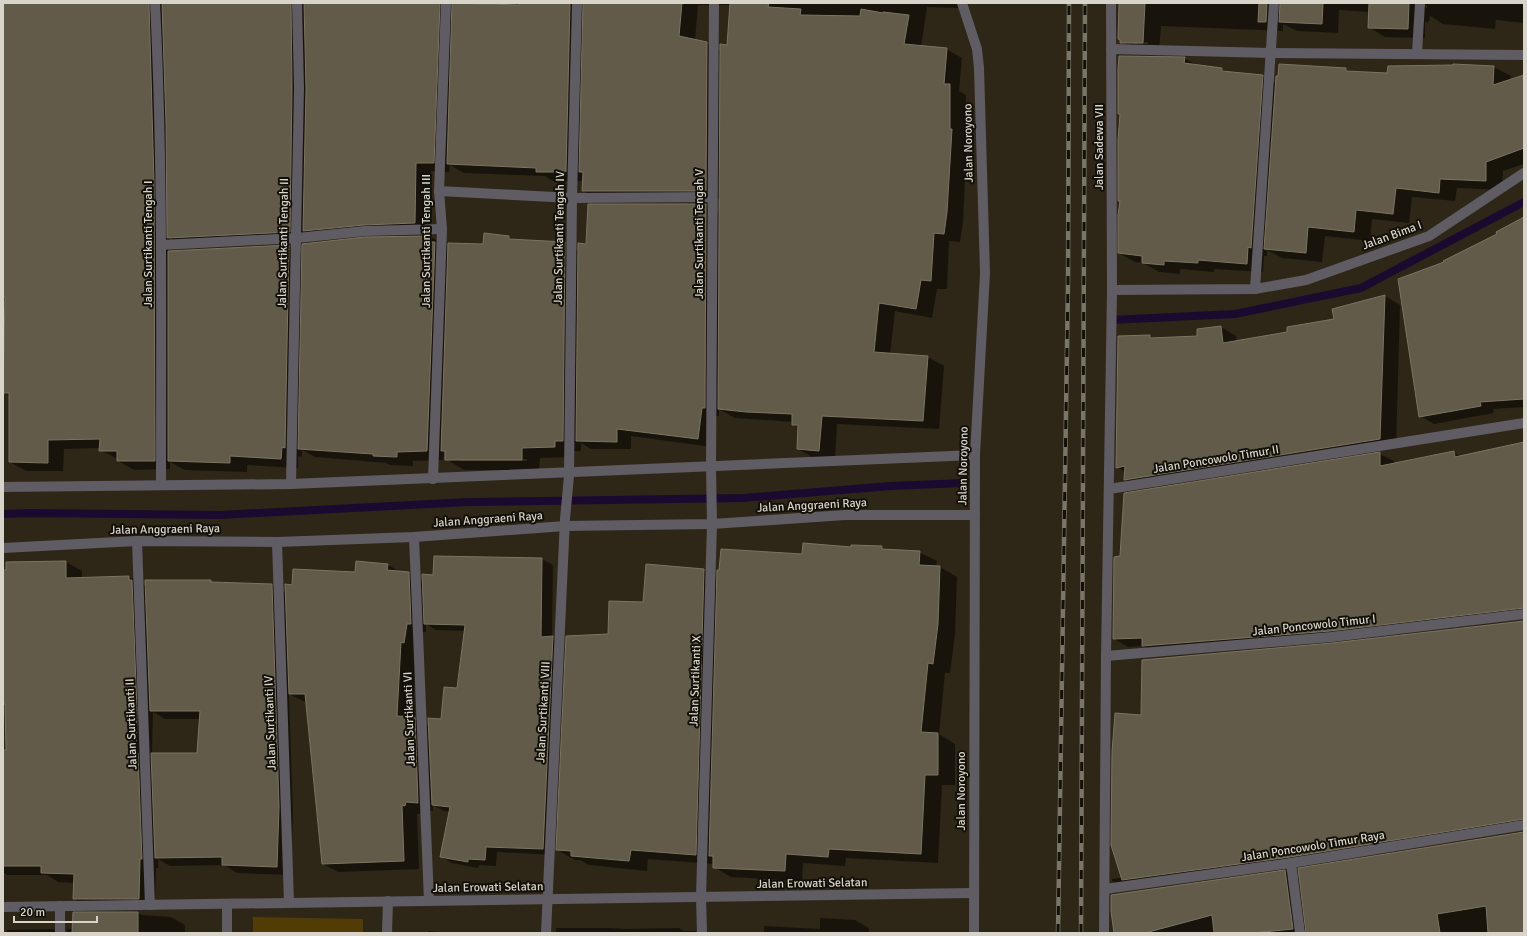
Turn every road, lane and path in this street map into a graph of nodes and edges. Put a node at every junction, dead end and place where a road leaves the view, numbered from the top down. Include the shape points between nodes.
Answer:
1 (155, 3) edge
2 (297, 3) edge
3 (446, 3) edge
4 (576, 3) edge
5 (714, 3) edge
6 (962, 3) edge
7 (1111, 3) edge
8 (1274, 3) edge
9 (1420, 3) edge
10 (1111, 49) junction
11 (1271, 53) junction
12 (1417, 53) junction
13 (1524, 55) edge
14 (1524, 173) edge
15 (439, 191) junction
16 (712, 197) junction
17 (572, 198) junction
18 (442, 229) junction
19 (297, 238) junction
20 (161, 245) junction
21 (1255, 288) junction
22 (1112, 290) junction
23 (1524, 423) edge
24 (975, 455) junction
25 (711, 466) junction
26 (569, 474) junction
27 (434, 479) junction
28 (291, 484) junction
29 (161, 485) junction
30 (3, 487) edge
31 (1109, 489) junction
32 (975, 515) junction
33 (712, 518) junction
34 (565, 523) junction
35 (414, 537) junction
36 (137, 541) junction
37 (277, 542) junction
38 (3, 548) edge
39 (1524, 614) edge
40 (1106, 656) junction
41 (1524, 825) edge
42 (1291, 863) junction
43 (1105, 889) junction
44 (974, 894) junction
45 (701, 897) junction
46 (547, 899) junction
47 (388, 901) junction
48 (429, 901) junction
49 (289, 903) junction
50 (227, 904) junction
51 (150, 905) junction
52 (60, 906) junction
53 (3, 907) edge
54 (60, 933) edge
55 (227, 933) edge
56 (387, 933) edge
57 (546, 933) edge
58 (702, 933) edge
59 (974, 933) edge
60 (1104, 933) edge
61 (1300, 933) edge

1 - 20 street, Jalan Surtikanti Tengah I via 159,79
2 - 19 street, Jalan Surtikanti Tengah II
3 - 15 street, Jalan Surtikanti Tengah III
4 - 17 street, Jalan Surtikanti Tengah IV
5 - 16 street, Jalan Surtikanti Tengah V
6 - 24 street, Jalan Noroyono via 979,68 984,273
7 - 10 street, Jalan Sadewa VII
8 - 11 street
9 - 12 street
10 - 11 street
10 - 22 street, Jalan Sadewa VII
11 - 12 street
11 - 21 street
12 - 13 street
14 - 21 street, Jalan Bima I via 1429,236 1306,280
15 - 17 street
15 - 18 street, Jalan Surtikanti Tengah III
16 - 17 street
16 - 25 street, Jalan Surtikanti Tengah V
17 - 26 street, Jalan Surtikanti Tengah IV
18 - 19 street via 365,231
18 - 27 street, Jalan Surtikanti Tengah III
19 - 20 street
19 - 28 street, Jalan Surtikanti Tengah II
20 - 29 street, Jalan Surtikanti Tengah I
21 - 22 street, Jalan Bima I
22 - 31 street
23 - 31 street, Jalan Poncowolo Timur II
24 - 25 street
24 - 32 street, Jalan Noroyono
25 - 26 street
25 - 33 street, Jalan Surtikanti X
26 - 27 street
26 - 34 street, Jalan Surtikanti Tengah IV
27 - 28 street
28 - 29 street
29 - 30 street
31 - 40 street
32 - 33 street, Jalan Anggraeni Raya
32 - 44 street, Jalan Noroyono
33 - 34 street, Jalan Anggraeni Raya
33 - 45 street, Jalan Surtikanti X
34 - 35 street, Jalan Anggraeni Raya
34 - 46 street, Jalan Surtikanti VIII
35 - 37 street, Jalan Anggraeni Raya
35 - 48 street, Jalan Surtikanti VI
36 - 37 street, Jalan Anggraeni Raya
36 - 38 street, Jalan Anggraeni Raya
36 - 51 street, Jalan Surtikanti II
37 - 49 street, Jalan Surtikanti IV
39 - 40 street, Jalan Poncowolo Timur I via 1331,638
40 - 43 street
41 - 42 street, Jalan Poncowolo Timur Raya
42 - 43 street, Jalan Poncowolo Timur Raya
42 - 61 street
43 - 60 street
44 - 45 street, Jalan Erowati Selatan
44 - 59 street, Jalan Noroyono
45 - 46 street, Jalan Erowati Selatan
45 - 58 street, Jalan Surtikanti X
46 - 48 street, Jalan Erowati Selatan
46 - 57 street, Jalan Surtikanti VIII
47 - 48 street, Jalan Erowati Selatan
47 - 49 street, Jalan Erowati Selatan
47 - 56 street
49 - 50 street, Jalan Erowati Selatan
50 - 51 street, Jalan Erowati Selatan
50 - 55 street
51 - 52 street, Jalan Erowati Selatan
52 - 53 street, Jalan Erowati Selatan
52 - 54 street

